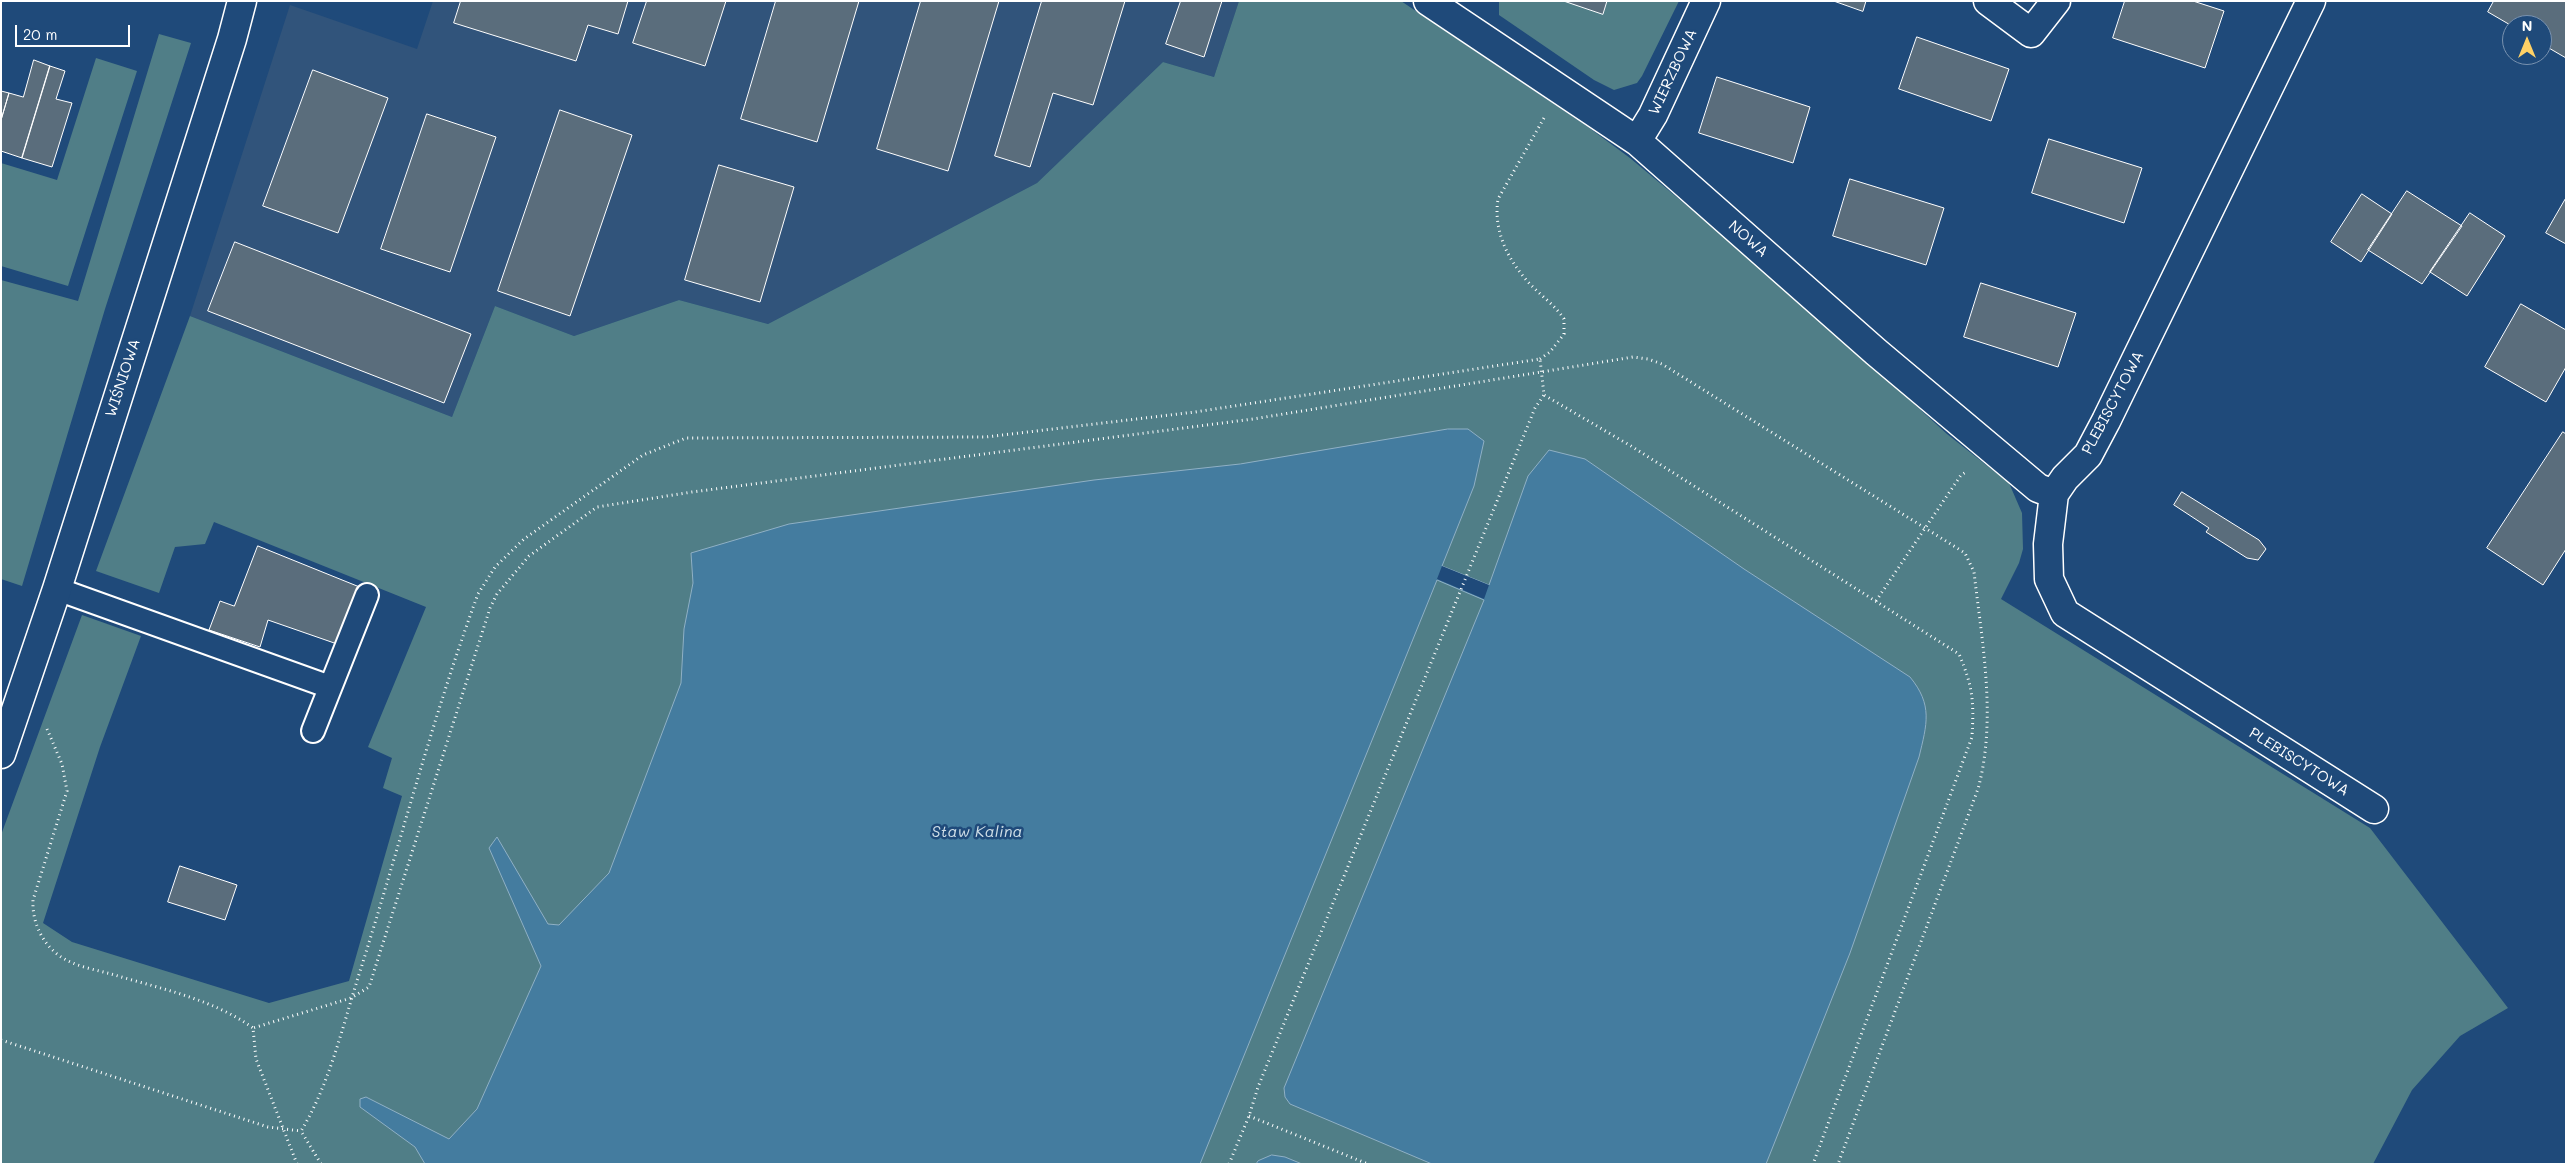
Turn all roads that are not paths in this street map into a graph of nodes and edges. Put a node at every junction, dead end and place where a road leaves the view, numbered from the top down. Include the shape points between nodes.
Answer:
1 (242, 1) edge
2 (1428, 1) edge
3 (1706, 1) edge
4 (1988, 1) edge
5 (2056, 1) edge
6 (2311, 1) edge
7 (1637, 141) junction
8 (2054, 494) junction
9 (57, 589) junction
10 (367, 596) dead end
11 (330, 687) junction
12 (313, 731) dead end
13 (1, 754) edge
14 (2374, 809) dead end

1 - 9 street, WIŚNIOWA
2 - 7 street, NOWA
3 - 7 street, WIERZBOWA via 1653,115
4 - 5 street via 2031,33
6 - 8 street, PLEBISCYTOWA via 2102,429 2088,455
7 - 8 street, NOWA via 1876,352 2038,488
8 - 14 street, PLEBISCYTOWA via 2048,544 2049,580 2066,613
9 - 11 lane
9 - 13 street, WIŚNIOWA
10 - 11 lane
11 - 12 lane

